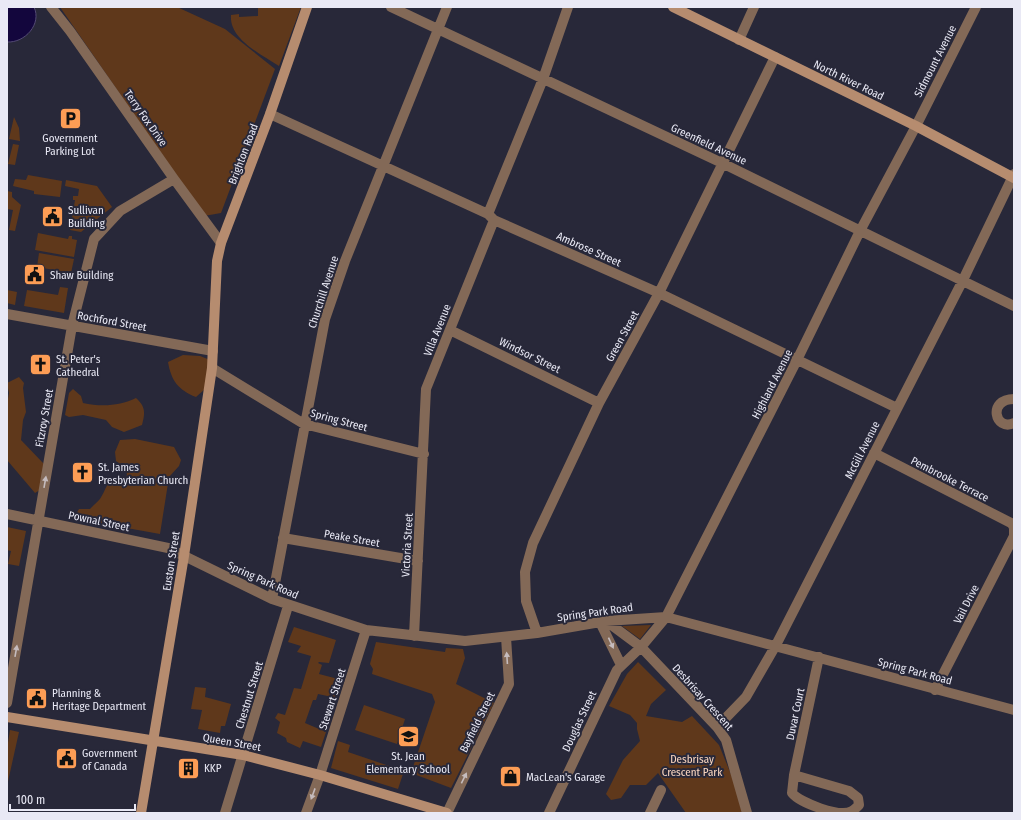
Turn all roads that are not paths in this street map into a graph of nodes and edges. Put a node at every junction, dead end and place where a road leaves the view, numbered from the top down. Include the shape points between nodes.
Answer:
1 (51, 7) edge
2 (307, 7) edge
3 (391, 7) edge
4 (448, 7) edge
5 (568, 7) edge
6 (673, 7) edge
7 (754, 7) edge
8 (976, 7) edge
9 (438, 29) junction
10 (739, 40) junction
11 (775, 57) junction
12 (543, 79) junction
13 (270, 114) junction
14 (916, 126) junction
15 (722, 163) junction
16 (383, 165) junction
17 (1014, 176) edge
18 (174, 179) junction
19 (491, 217) junction
20 (860, 231) junction
21 (222, 243) junction
22 (963, 280) junction
23 (659, 293) junction
24 (1014, 306) edge
25 (215, 312) joint
26 (7, 314) edge
27 (72, 326) junction
28 (450, 330) junction
29 (213, 351) junction
30 (797, 360) junction
31 (212, 368) junction
32 (1014, 399) edge
33 (599, 403) junction
34 (897, 408) junction
35 (1014, 423) edge
36 (304, 424) junction
37 (874, 453) junction
38 (424, 454) junction
39 (7, 514) edge
40 (38, 520) junction
41 (1014, 527) edge
42 (283, 538) junction
43 (184, 556) junction
44 (418, 561) junction
45 (272, 599) junction
46 (288, 606) junction
47 (666, 616) junction
48 (603, 621) junction
49 (366, 630) junction
50 (537, 633) junction
51 (414, 636) junction
52 (506, 637) junction
53 (776, 645) junction
54 (641, 647) junction
55 (819, 657) junction
56 (621, 665) junction
57 (935, 690) junction
58 (7, 703) edge
59 (1014, 710) edge
60 (7, 717) edge
61 (717, 728) junction
62 (154, 742) junction
63 (243, 755) junction
64 (320, 775) junction
65 (794, 775) junction
66 (661, 790) dead end
67 (141, 813) edge
68 (225, 813) edge
69 (306, 813) edge
70 (447, 813) edge
71 (549, 813) edge
72 (650, 813) edge
73 (747, 813) edge

1 - 18 street, Terry Fox Drive
2 - 13 main road, Brighton Road
3 - 9 street, Greenfield Avenue
4 - 9 street, Churchill Avenue
5 - 12 street, Villa Avenue
6 - 10 main road, North River Road
7 - 10 street
8 - 14 street, Sidmount Avenue
9 - 12 street, Greenfield Avenue
9 - 16 street, Churchill Avenue
10 - 11 main road, North River Road
11 - 14 main road, North River Road
11 - 15 street, Green Street
12 - 15 street, Greenfield Avenue
12 - 19 street, Villa Avenue
13 - 16 street, Ambrose Street
13 - 21 main road, Brighton Road
14 - 17 main road, North River Road
14 - 20 street, Highland Avenue
15 - 20 street, Greenfield Avenue
15 - 23 street, Green Street
16 - 19 street, Ambrose Street
16 - 36 street, Churchill Avenue via 325,319
17 - 22 street, McGill Avenue
18 - 21 street, Terry Fox Drive
18 - 27 street, Fitzroy Street via 120,211 98,234 94,240
19 - 23 street, Ambrose Street
19 - 28 street, Villa Avenue
20 - 22 street, Greenfield Avenue
20 - 30 street, Highland Avenue
21 - 25 main road, Brighton Road via 217,261
22 - 24 street, Greenfield Avenue
22 - 34 street, McGill Avenue
23 - 30 street, Ambrose Street
23 - 33 street, Green Street
25 - 29 main road, Euston Street
26 - 27 street, Rochford Street
27 - 29 street, Rochford Street
40 -> 27 street, Fitzroy Street
28 - 33 street, Windsor Street
28 - 38 street, Villa Avenue via 426,389
29 - 31 main road, Euston Street
30 - 34 street, Ambrose Street
30 - 47 street, Highland Avenue
31 - 36 street, Spring Street
31 - 43 main road, Euston Street
32 - 35 street via 1002,402 997,408 996,415 1005,425
33 - 50 street, Green Street via 533,543 525,572 526,601
34 - 37 street, McGill Avenue
36 - 38 street, Spring Street
36 - 42 street, Churchill Avenue
37 - 41 street, Pembrooke Terrace via 1011,523
37 - 53 street, McGill Avenue
38 - 44 street, Victoria Street
39 - 40 street, Pownal Street
40 - 43 street, Pownal Street via 168,548
58 -> 40 street, Fitzroy Street
41 - 57 street, Vail Drive via 1014,536
42 - 44 street, Peake Street
42 - 45 street, Churchill Avenue
43 - 45 street, Spring Park Road
43 - 62 main road, Euston Street
44 - 51 street, Victoria Street
45 - 46 street, Spring Park Road
46 - 49 street, Spring Park Road
46 - 63 street, Chestnut Street
47 - 48 street, Spring Park Road
47 - 53 street, Spring Park Road
47 - 54 street, Highland Avenue
48 - 50 street, Spring Park Road
48 - 54 street, Desbrisay Crescent
48 -> 56 street
49 - 51 street, Spring Park Road
49 - 64 street, Stewart Street
50 - 52 street, Spring Park Road
51 - 52 street, Spring Park Road via 465,641
70 -> 52 street, Bayfield Street via 509,684
53 - 55 street, Spring Park Road
53 - 61 street, McGill Avenue via 750,691
54 - 56 street, Douglas Street
54 - 61 street, Desbrisay Crescent
55 - 57 street, Spring Park Road
55 - 65 street, Duvar Court
56 - 71 street, Douglas Street
57 - 59 street, Spring Park Road
60 - 62 main road, Queen Street
61 - 73 street, Desbrisay Crescent via 726,740
62 - 63 main road, Queen Street
62 - 67 main road, Euston Street
63 - 64 main road, Queen Street
63 - 68 street, Chestnut Street
64 -> 69 street, Stewart Street
64 - 70 main road, Queen Street
65 - 65 street, Duvar Court via 792,792 796,798 812,806 845,813 859,805 858,798 850,791
66 - 72 street

